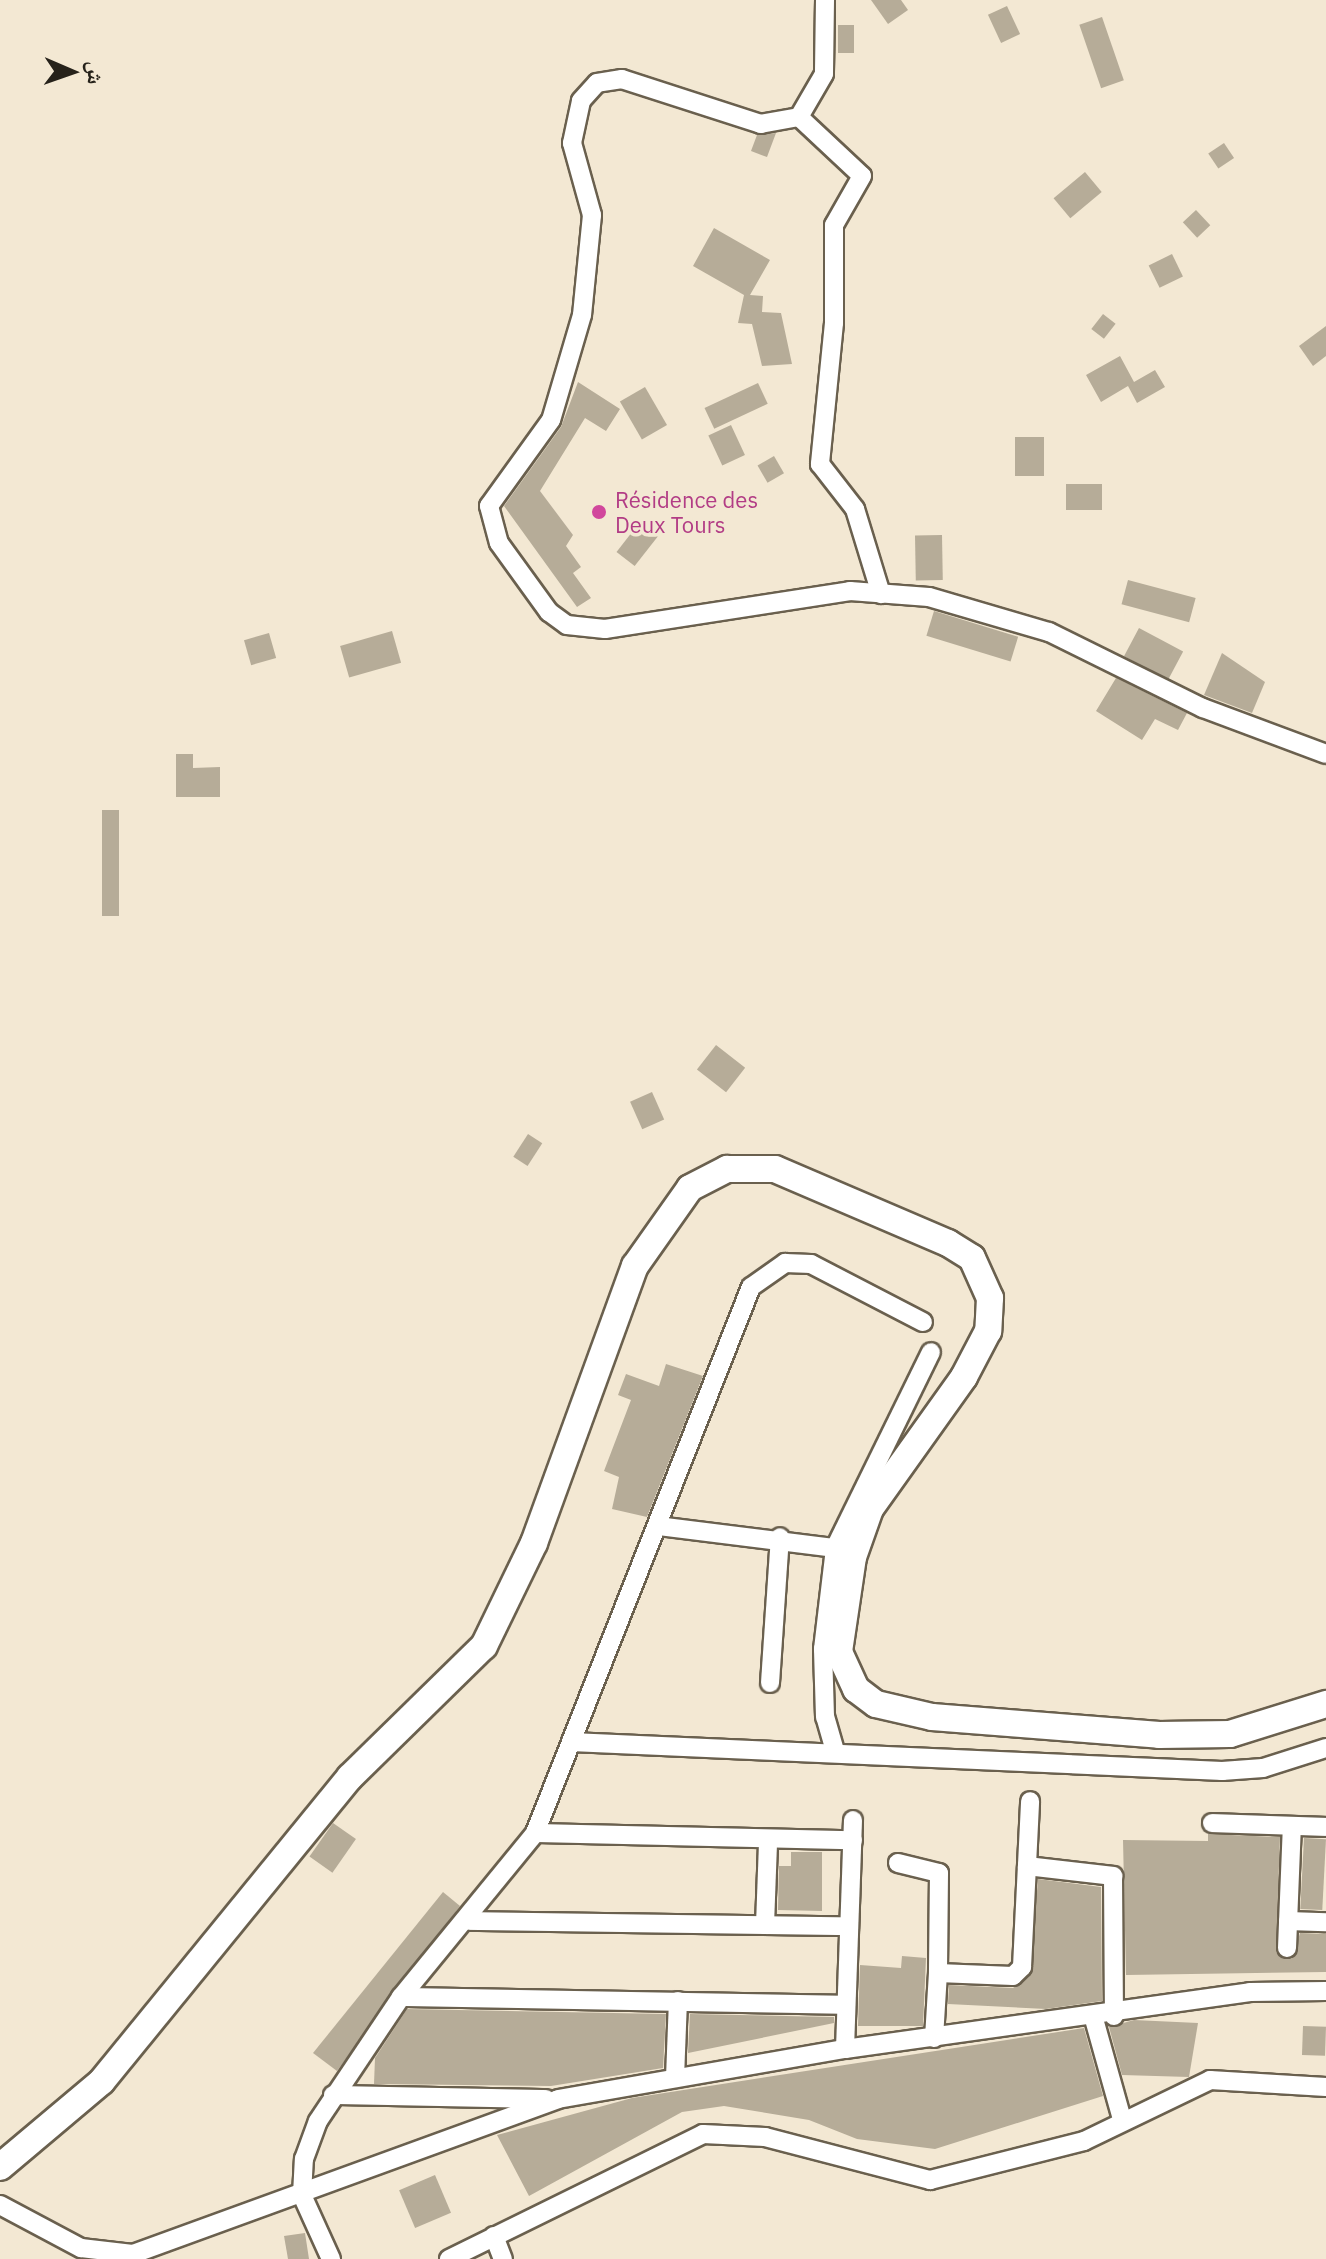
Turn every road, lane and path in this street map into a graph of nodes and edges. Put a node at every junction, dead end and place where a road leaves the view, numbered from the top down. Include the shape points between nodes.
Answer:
1 (825, 0) edge
2 (838, 0) edge
3 (827, 57) junction
4 (799, 117) junction
5 (881, 594) junction
6 (1326, 754) edge
7 (923, 1322) dead end
8 (931, 1352) dead end
9 (658, 1526) junction
10 (780, 1537) junction
11 (835, 1548) junction
12 (770, 1683) dead end
13 (1326, 1704) edge
14 (571, 1742) junction
15 (1326, 1748) edge
16 (835, 1751) junction
17 (1030, 1801) dead end
18 (853, 1820) dead end
19 (1212, 1823) dead end
20 (1292, 1826) junction
21 (1326, 1827) edge
22 (535, 1833) junction
23 (853, 1840) junction
24 (768, 1842) junction
25 (898, 1863) dead end
26 (1027, 1866) junction
27 (470, 1921) junction
28 (1288, 1921) junction
29 (1326, 1922) edge
30 (765, 1925) junction
31 (846, 1926) junction
32 (1287, 1948) dead end
33 (938, 1973) junction
34 (1326, 1991) edge
35 (401, 1997) junction
36 (678, 2001) junction
37 (846, 2005) junction
38 (1114, 2016) junction
39 (1094, 2019) junction
40 (934, 2038) junction
41 (845, 2049) junction
42 (675, 2078) junction
43 (1326, 2087) edge
44 (333, 2095) junction
45 (558, 2099) junction
46 (1122, 2119) junction
47 (0, 2167) edge
48 (302, 2195) junction
49 (0, 2205) edge
50 (494, 2236) junction
51 (331, 2259) edge
52 (449, 2259) edge
53 (503, 2259) edge

1 - 3 street
2 - 3 street
3 - 4 street via 818,93
4 - 5 street via 862,176 834,225 834,323 820,464 855,509
4 - 5 street via 761,124 622,79 588,91 572,133 592,215 572,366 551,420 493,499 488,523 549,612 582,628 850,591
5 - 6 street via 929,597 1049,632 1245,726
7 - 9 street via 811,1264 765,1272 751,1287
8 - 11 street
9 - 10 street
9 - 14 street
10 - 11 street
10 - 12 street
11 - 16 street via 823,1649 825,1717
13 - 47 main road via 1230,1734 1159,1735 924,1716 876,1704 856,1689 839,1652 853,1557 870,1509 964,1377 988,1331 990,1298 972,1258 948,1243 775,1169 727,1169 690,1188 635,1266 534,1543 484,1646 350,1777 102,2081
14 - 16 street
14 - 22 street
15 - 16 street via 1239,1771
17 - 26 street
18 - 23 street
19 - 20 street
20 - 21 street
20 - 28 street
22 - 24 street
22 - 27 street
23 - 24 street
23 - 31 street
24 - 30 street
25 - 33 street via 939,1873
26 - 33 street via 1018,1973
26 - 38 street via 1113,1876
27 - 30 street
27 - 35 street
28 - 29 street
28 - 32 street
30 - 31 street
31 - 37 street
33 - 40 street
34 - 38 street via 1250,1992
35 - 36 street
35 - 44 street
36 - 37 street
36 - 42 street
37 - 41 street
38 - 39 street
39 - 40 street
39 - 46 street
40 - 41 street
41 - 42 street
42 - 45 street
43 - 46 street via 1210,2080
44 - 45 street
44 - 48 street via 304,2159
45 - 48 street
46 - 50 street via 1084,2141 930,2180 765,2137 703,2134
48 - 49 street via 122,2255 81,2248
48 - 51 street
50 - 52 street
50 - 53 street

